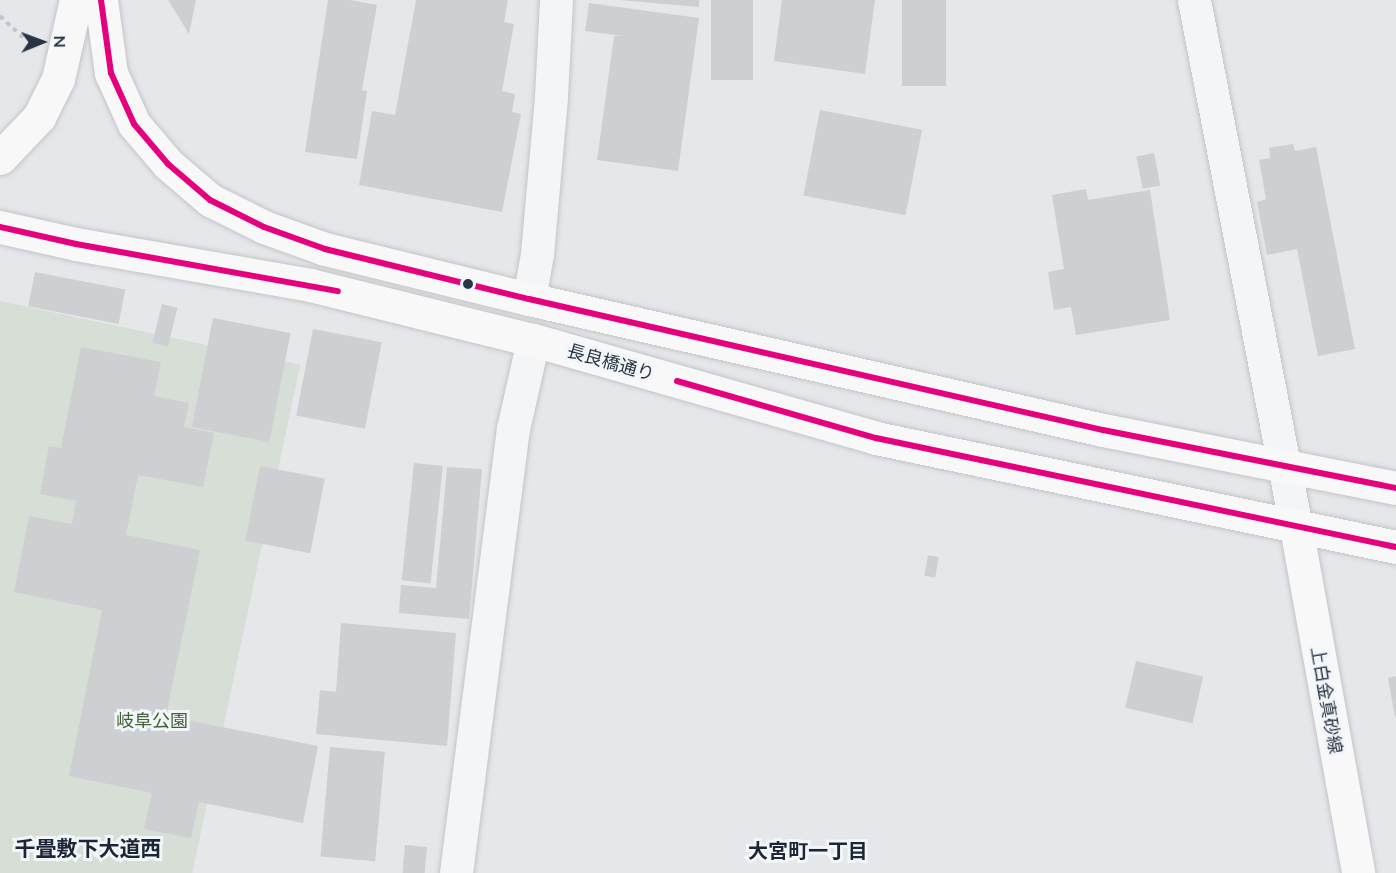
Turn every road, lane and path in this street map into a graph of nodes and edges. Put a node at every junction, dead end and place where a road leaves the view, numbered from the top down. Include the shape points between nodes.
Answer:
1 (76, 0) edge
2 (101, 0) edge
3 (556, 0) edge
4 (1194, 0) edge
5 (0, 16) edge
6 (27, 41) dead end
7 (0, 158) edge
8 (0, 227) edge
9 (529, 299) junction
10 (533, 340) junction
11 (1285, 468) junction
12 (1396, 488) edge
13 (1296, 527) junction
14 (1396, 547) edge
15 (456, 873) edge
16 (1358, 873) edge

1 - 7 main road via 58,79 39,117
2 - 9 main road via 111,74 134,124 168,164 210,200 264,227 325,249
3 - 9 street via 537,255
4 - 11 street
5 - 6 path
8 - 10 main road, 長良橋通り via 310,285
9 - 11 main road
10 - 13 main road, 長良橋通り via 876,438
10 - 15 street via 513,429
11 - 12 main road
11 - 13 street
13 - 14 main road, 長良橋通り
13 - 16 main road, 上白金真砂線

